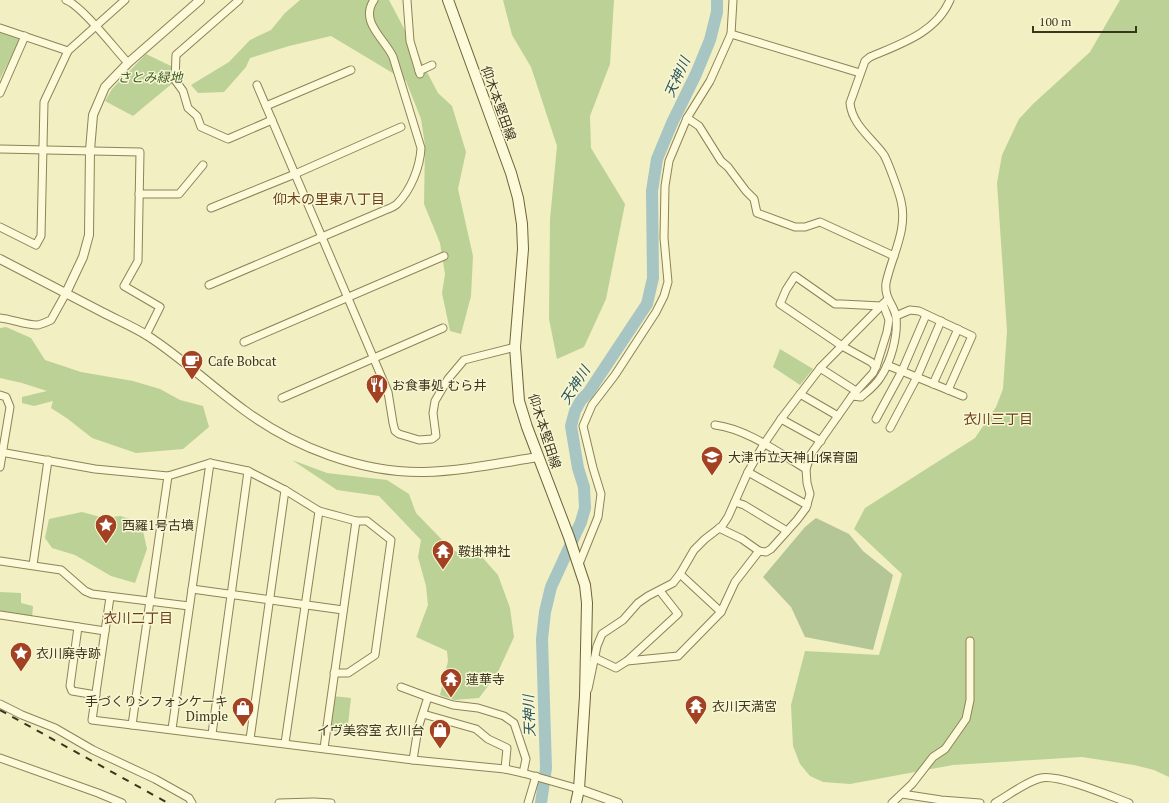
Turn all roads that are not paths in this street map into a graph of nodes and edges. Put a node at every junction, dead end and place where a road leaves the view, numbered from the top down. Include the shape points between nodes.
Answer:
1 (125, 0) edge
2 (200, 0) edge
3 (239, 0) edge
4 (374, 0) edge
5 (406, 0) edge
6 (448, 0) edge
7 (733, 0) edge
8 (950, 0) edge
9 (70, 1) edge
10 (95, 26) junction
11 (0, 28) edge
12 (731, 34) junction
13 (25, 36) junction
14 (68, 51) junction
15 (128, 63) junction
16 (432, 65) dead end
17 (352, 70) dead end
18 (860, 73) junction
19 (257, 85) dead end
20 (0, 92) edge
21 (266, 106) junction
22 (687, 118) junction
23 (272, 120) junction
24 (401, 127) dead end
25 (0, 149) edge
26 (43, 150) junction
27 (90, 150) junction
28 (203, 165) dead end
29 (295, 174) junction
30 (139, 194) junction
31 (211, 208) dead end
32 (0, 227) edge
33 (322, 236) junction
34 (444, 256) dead end
35 (894, 256) junction
36 (0, 259) edge
37 (209, 285) dead end
38 (66, 293) junction
39 (348, 298) junction
40 (884, 303) junction
41 (926, 315) junction
42 (896, 316) junction
43 (0, 318) edge
44 (941, 321) junction
45 (443, 328) dead end
46 (958, 329) junction
47 (146, 335) junction
48 (244, 342) dead end
49 (842, 346) junction
50 (515, 347) junction
51 (374, 359) junction
52 (887, 365) junction
53 (876, 367) junction
54 (820, 368) junction
55 (902, 371) junction
56 (917, 377) junction
57 (933, 384) junction
58 (948, 390) junction
59 (800, 394) junction
60 (854, 394) junction
61 (0, 395) edge
62 (963, 396) dead end
63 (282, 398) dead end
64 (838, 416) junction
65 (781, 419) junction
66 (876, 419) dead end
67 (715, 425) dead end
68 (890, 428) dead end
69 (821, 441) junction
70 (764, 444) junction
71 (1, 453) edge
72 (538, 457) junction
73 (48, 460) junction
74 (210, 463) junction
75 (0, 467) edge
76 (806, 469) junction
77 (248, 471) junction
78 (748, 472) junction
79 (168, 476) junction
80 (285, 490) junction
81 (735, 502) junction
82 (806, 505) junction
83 (319, 511) junction
84 (356, 521) junction
85 (719, 528) junction
86 (787, 531) junction
87 (758, 551) junction
88 (0, 561) edge
89 (579, 564) junction
90 (33, 565) junction
91 (680, 574) junction
92 (192, 589) junction
93 (660, 591) junction
94 (231, 594) junction
95 (110, 597) junction
96 (270, 600) junction
97 (150, 602) junction
98 (305, 605) junction
99 (189, 606) junction
100 (343, 610) junction
101 (721, 612) junction
102 (0, 615) edge
103 (78, 627) junction
104 (105, 631) junction
105 (970, 641) dead end
106 (595, 658) junction
107 (627, 661) junction
108 (334, 673) junction
109 (401, 687) dead end
110 (96, 695) junction
111 (585, 696) junction
112 (428, 697) junction
113 (0, 704) edge
114 (423, 714) junction
115 (132, 725) junction
116 (172, 729) junction
117 (212, 734) junction
118 (250, 739) junction
119 (285, 743) junction
120 (324, 748) junction
121 (0, 758) edge
122 (413, 760) junction
123 (505, 769) junction
124 (523, 773) junction
125 (539, 777) junction
126 (579, 789) junction
127 (902, 794) junction
128 (122, 803) edge
129 (192, 803) edge
130 (279, 803) edge
131 (331, 803) edge
132 (528, 803) edge
133 (576, 803) edge
134 (618, 803) edge
135 (892, 803) edge
136 (980, 803) edge
137 (996, 803) edge
138 (1130, 803) edge

1 - 10 street
2 - 15 street
3 - 23 street via 176,55 175,80 183,91 188,108 196,116 201,127 228,139
4 - 33 street via 370,5 369,15 372,26 393,57 421,148 419,161 409,189 397,204
5 - 16 street via 410,41 419,73
6 - 50 main road, 仰木本堅田線 via 502,146 518,198 523,248
7 - 12 street
8 - 18 street via 939,19 926,30 870,57 865,61
9 - 10 street
10 - 14 street
10 - 15 street
11 - 13 street
12 - 18 street
12 - 22 street via 710,81
13 - 14 street
13 - 20 street
14 - 26 street via 44,102
15 - 27 street via 105,87 93,115
17 - 21 street
18 - 35 street via 850,103 851,110 856,121 885,157 901,201 903,222
19 - 21 street
21 - 23 street
22 - 35 street via 699,126 721,160 754,199 758,213 795,227 820,222
22 - 89 street via 669,161 665,186 664,238 668,282 664,296 615,375 592,405 583,426 601,494 598,517
23 - 29 street
24 - 29 street
25 - 26 street
26 - 27 street
26 - 32 street via 41,236 36,245
27 - 30 street via 140,152
27 - 38 street via 89,235 83,257
28 - 30 street via 179,194
29 - 31 street
29 - 33 street
30 - 47 street via 138,261 124,286 160,306
33 - 37 street
33 - 39 street
34 - 39 street
35 - 40 street
36 - 38 street
38 - 43 street via 50,320 38,325
38 - 47 street
39 - 48 street
39 - 51 street
40 - 42 street
40 - 49 street
40 - 49 street via 835,304 795,276 780,304
40 - 53 street via 889,320
41 - 42 street via 910,310
41 - 44 street
41 - 55 street
42 - 52 street via 895,338
44 - 46 street
44 - 56 street
45 - 51 street
46 - 57 street
46 - 58 street via 972,336
47 - 72 street via 170,351 244,411 289,439 324,454 390,469 424,472 473,468
49 - 53 street
49 - 54 street
50 - 51 street via 464,360 448,379 435,401 433,413 436,436 432,440 395,431 388,392
50 - 72 main road, 仰木本堅田線 via 519,401
51 - 63 street
52 - 55 street
52 - 60 street via 872,388 861,397
53 - 60 street
54 - 59 street
54 - 60 street
55 - 56 street
55 - 66 street
56 - 57 street
56 - 68 street
57 - 58 street
58 - 62 street
59 - 64 street
59 - 65 street
60 - 64 street
61 - 71 street via 6,398 10,407
64 - 69 street
65 - 69 street
65 - 70 street
67 - 70 street via 729,426
69 - 76 street via 811,454
70 - 76 street
70 - 78 street
71 - 73 street
71 - 75 street
72 - 89 main road, 仰木本堅田線
73 - 79 street via 95,469
73 - 90 street
74 - 77 street
74 - 79 street
74 - 92 street
76 - 82 street via 810,494
77 - 80 street
77 - 94 street
78 - 81 street
78 - 82 street
79 - 97 street
80 - 83 street
80 - 96 street
81 - 85 street
81 - 86 street
82 - 86 street
83 - 84 street
83 - 98 street
84 - 100 street
84 - 108 street via 368,522 391,540 375,655 348,673
85 - 87 street via 742,539
85 - 91 street via 694,550
86 - 87 street via 771,549 766,552
87 - 101 street via 735,582
88 - 90 street
89 - 111 main road, 仰木本堅田線 via 585,585 586,603
90 - 95 street via 61,570 85,591
91 - 93 street
91 - 101 street
92 - 94 street
92 - 99 street
93 - 106 street via 638,603 623,620 602,634
93 - 107 street via 678,614
94 - 96 street
94 - 117 street
95 - 97 street
95 - 104 street
96 - 98 street
96 - 118 street
97 - 99 street
97 - 115 street
98 - 100 street
98 - 119 street
99 - 116 street
100 - 108 street
101 - 107 street via 678,656
102 - 103 street
103 - 104 street
103 - 110 street via 70,686 72,691
104 - 110 street
105 - 127 street via 970,700 966,719 945,749 933,757
106 - 107 street via 616,668
106 - 111 street
108 - 120 street
109 - 112 street
110 - 115 street via 92,720
111 - 126 main road, 仰木本堅田線
112 - 114 street
112 - 124 street via 453,705 478,708 504,716 514,723 526,759
113 - 129 street via 55,728 189,798
114 - 122 street
114 - 123 street via 476,729 488,739 507,748
115 - 116 street
116 - 117 street
117 - 118 street
118 - 119 street
119 - 120 street
120 - 122 street
121 - 128 street via 98,792
122 - 123 street
123 - 124 street
124 - 125 street
125 - 126 street
125 - 132 street
126 - 133 main road, 仰木本堅田線
126 - 134 street
127 - 135 street
127 - 136 street
130 - 131 street
137 - 138 street via 1034,780 1050,777

